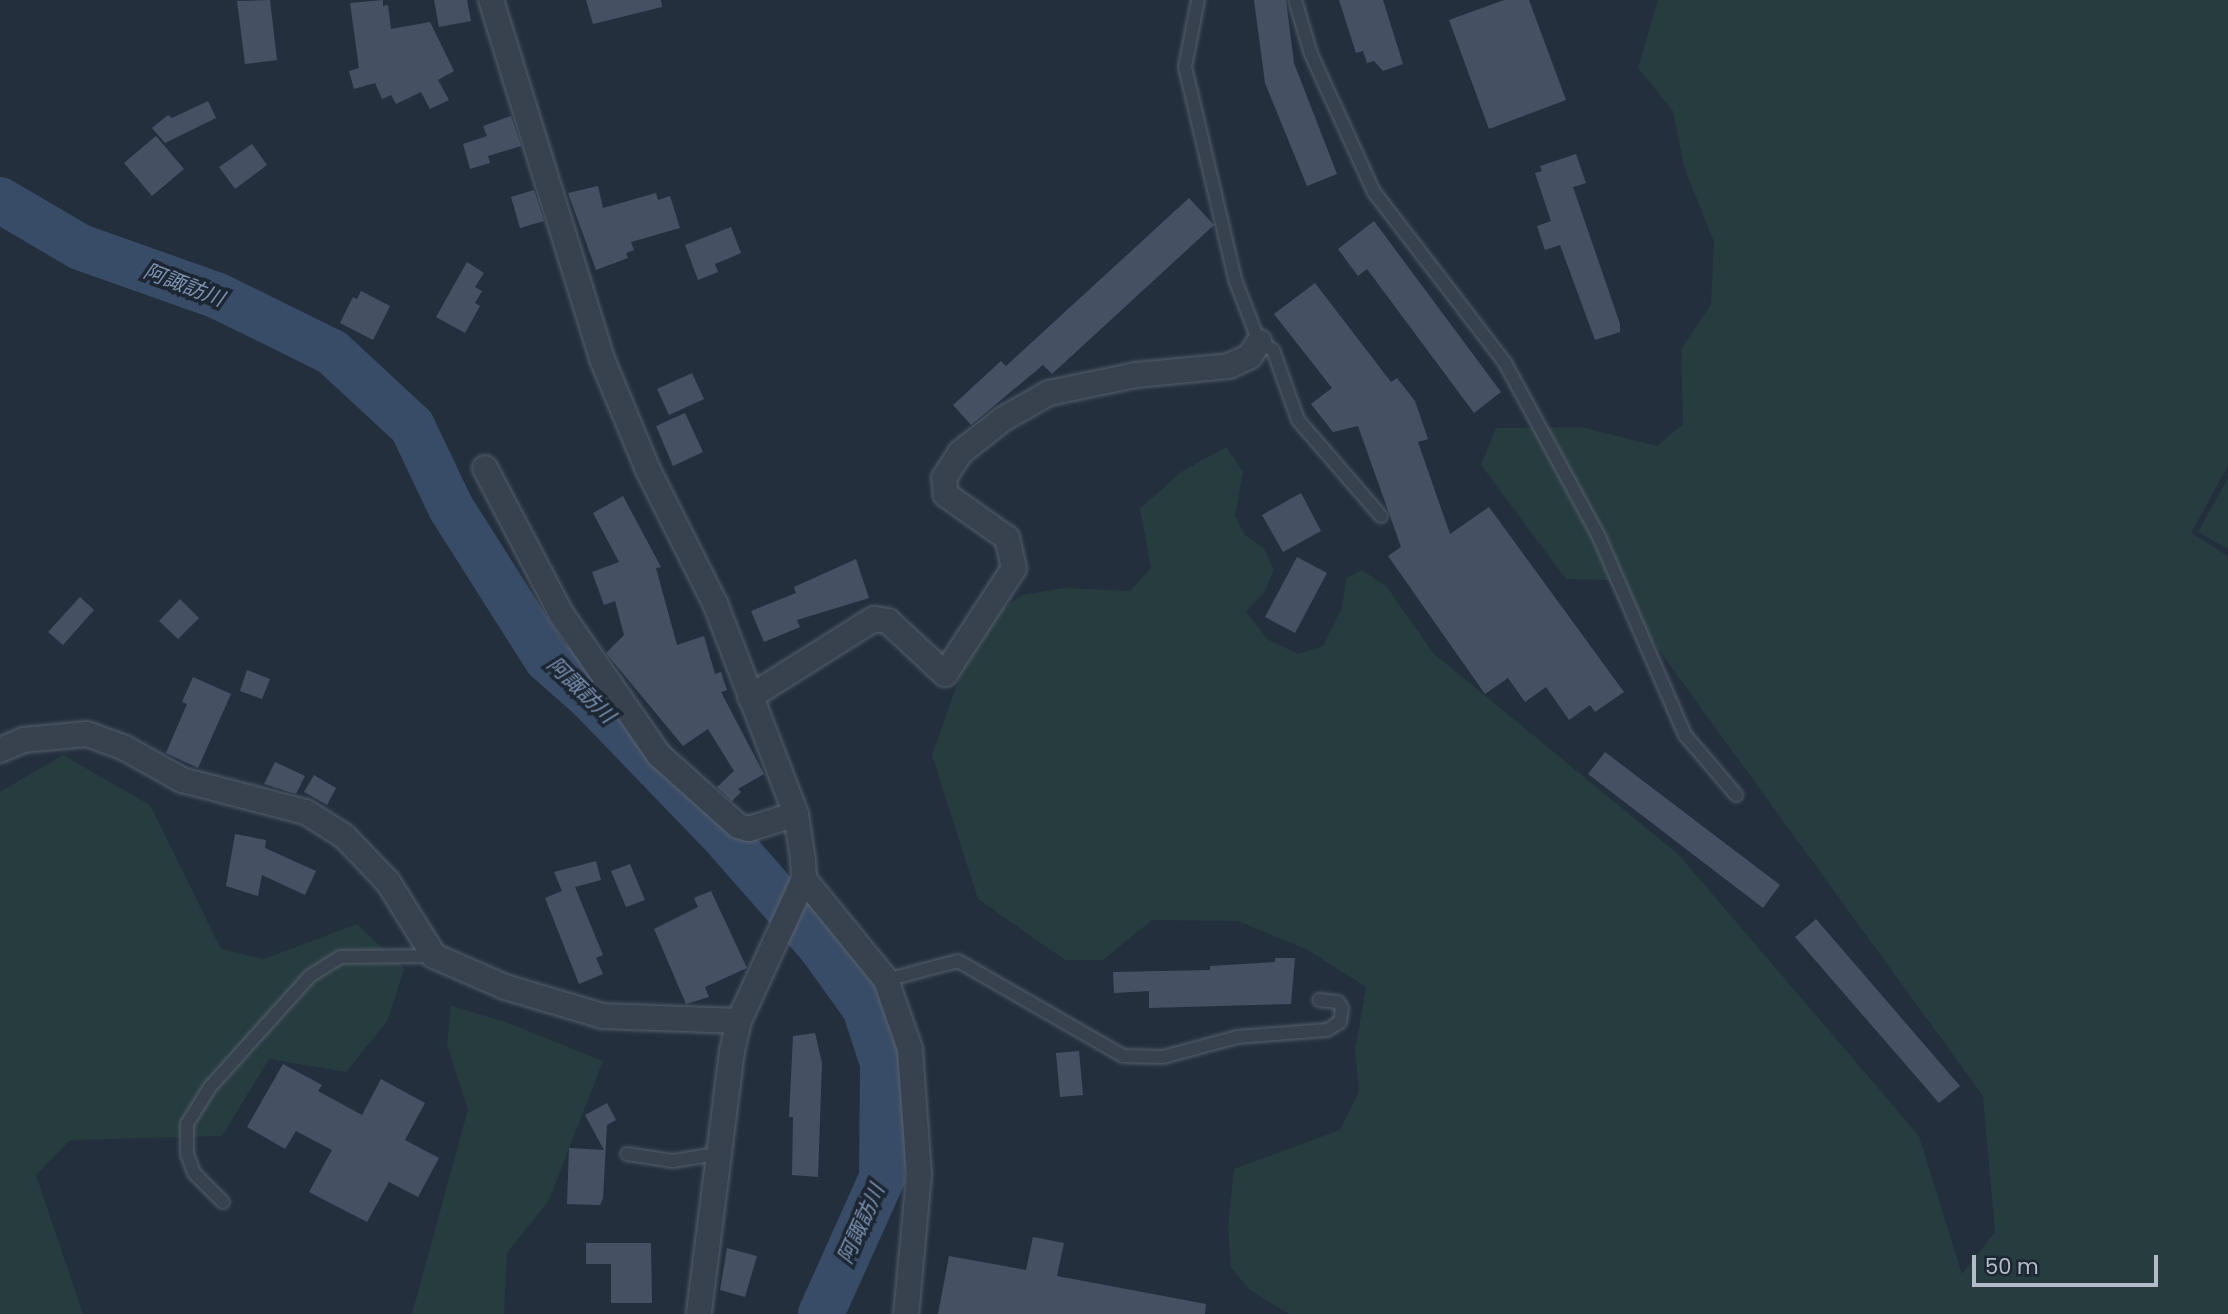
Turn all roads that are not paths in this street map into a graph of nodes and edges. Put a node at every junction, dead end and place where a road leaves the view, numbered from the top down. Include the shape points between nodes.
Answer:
1 (491, 0) edge
2 (1198, 0) edge
3 (1295, 0) edge
4 (1259, 342) junction
5 (485, 468) dead end
6 (1381, 516) dead end
7 (750, 697) junction
8 (0, 750) edge
9 (1736, 796) dead end
10 (796, 814) junction
11 (799, 891) junction
12 (434, 956) junction
13 (886, 979) junction
14 (1319, 1000) dead end
15 (739, 1021) junction
16 (627, 1154) dead end
17 (716, 1154) junction
18 (223, 1202) dead end
19 (699, 1314) edge
20 (906, 1314) edge

1 - 7 street via 602,359 648,470 715,603
2 - 4 lane via 1185,67 1236,282
3 - 9 lane via 1311,54 1374,192 1505,363 1599,537 1685,735
4 - 6 lane via 1273,350 1297,420 1311,441
4 - 7 street via 1250,356 1229,366 1136,375 1049,393 1003,419 960,453 944,478 946,495 1007,538 1014,568 945,674 888,621 874,619
5 - 10 street via 562,615 659,755 738,826 749,829
7 - 10 street
8 - 12 street via 23,740 87,734 123,747 182,780 306,812 344,836 388,882
10 - 11 street
11 - 13 street
11 - 15 street
12 - 15 street via 505,987 602,1016
12 - 18 lane via 340,957 310,976 210,1087 187,1124 187,1154 194,1173
13 - 14 lane via 958,961 1123,1056 1163,1057 1237,1037 1327,1030 1340,1022 1342,1008 1338,1002
13 - 20 street via 910,1049 917,1111 919,1175
15 - 17 street
16 - 17 lane via 674,1161
17 - 19 street

